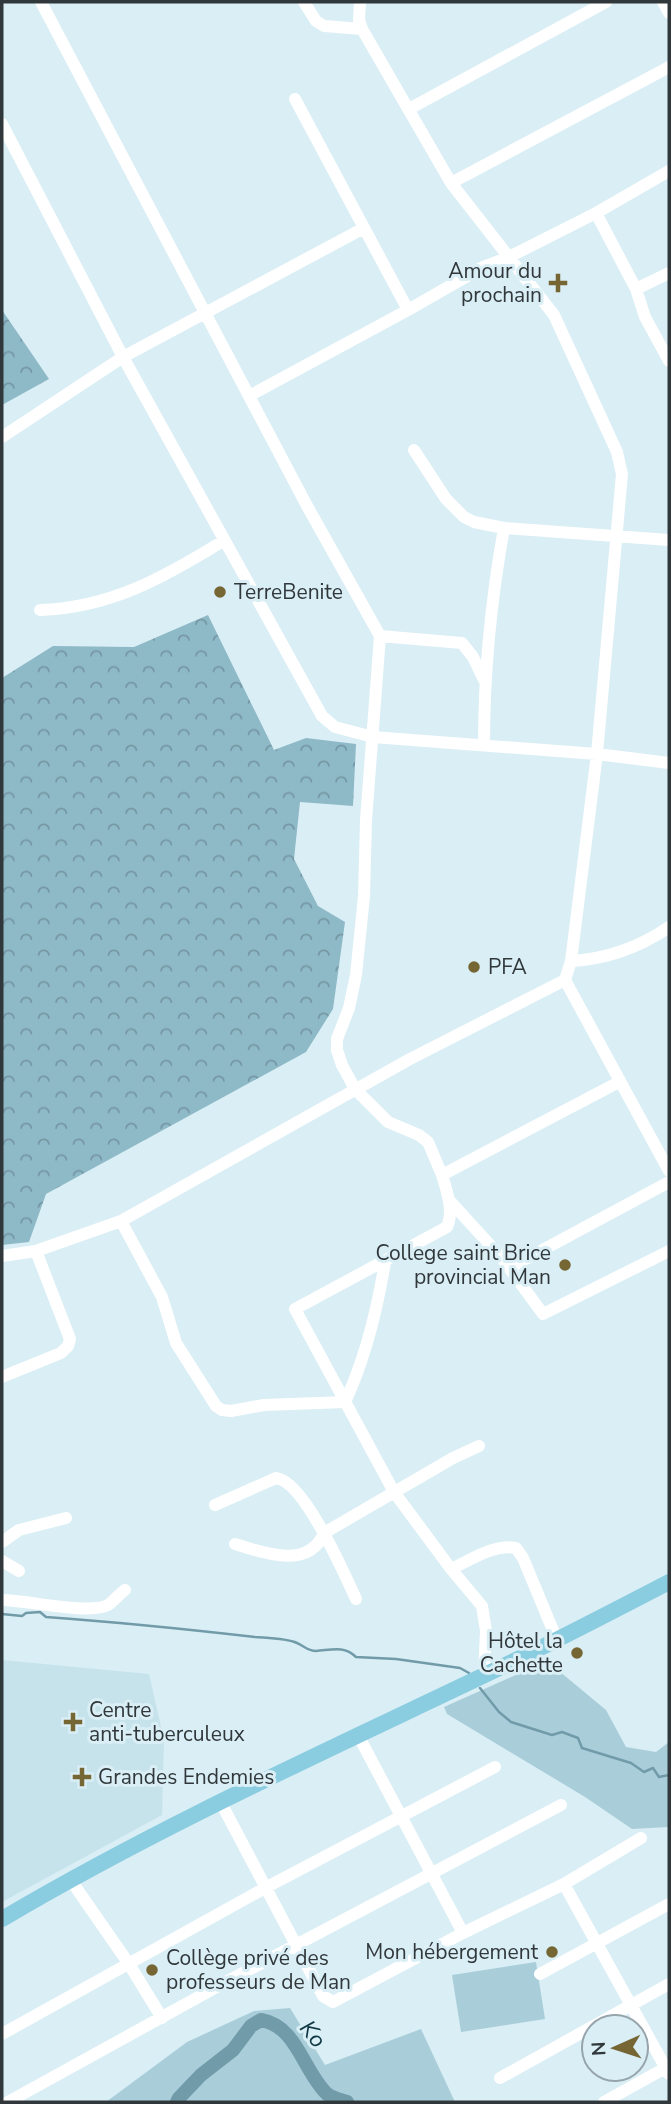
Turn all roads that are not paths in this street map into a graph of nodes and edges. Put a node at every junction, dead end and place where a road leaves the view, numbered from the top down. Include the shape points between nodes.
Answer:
1 (41, 2) edge
2 (304, 2) edge
3 (360, 2) edge
4 (606, 2) edge
5 (663, 2) edge
6 (669, 13) edge
7 (362, 29) junction
8 (669, 67) edge
9 (295, 99) dead end
10 (409, 109) junction
11 (2, 124) edge
12 (669, 171) edge
13 (451, 183) junction
14 (596, 213) junction
15 (364, 228) junction
16 (509, 257) junction
17 (669, 273) edge
18 (636, 289) junction
19 (408, 310) junction
20 (206, 313) junction
21 (123, 357) junction
22 (669, 361) edge
23 (249, 396) junction
24 (2, 437) edge
25 (414, 450) dead end
26 (504, 528) junction
27 (617, 538) junction
28 (669, 540) edge
29 (223, 541) junction
30 (40, 610) dead end
31 (380, 636) junction
32 (484, 681) junction
33 (373, 737) junction
34 (484, 744) junction
35 (597, 754) junction
36 (669, 763) edge
37 (669, 928) edge
38 (571, 961) junction
39 (565, 980) junction
40 (619, 1082) junction
41 (355, 1089) junction
42 (669, 1171) edge
43 (442, 1175) junction
44 (669, 1182) edge
45 (449, 1200) junction
46 (121, 1220) junction
47 (36, 1251) junction
48 (669, 1251) edge
49 (2, 1256) edge
50 (385, 1262) junction
51 (509, 1268) junction
52 (2, 1377) edge
53 (345, 1402) junction
54 (480, 1446) dead end
55 (394, 1492) junction
56 (215, 1505) dead end
57 (66, 1518) dead end
58 (324, 1533) junction
59 (2, 1542) edge
60 (235, 1544) dead end
61 (2, 1561) edge
62 (451, 1569) junction
63 (19, 1571) dead end
64 (669, 1582) edge
65 (125, 1590) dead end
66 (356, 1599) dead end
67 (2, 1600) edge
68 (557, 1640) junction
69 (484, 1675) junction
70 (358, 1735) junction
71 (495, 1767) dead end
72 (220, 1801) junction
73 (561, 1805) dead end
74 (402, 1818) junction
75 (641, 1838) dead end
76 (431, 1872) junction
77 (69, 1879) junction
78 (564, 1884) junction
79 (265, 1888) junction
80 (669, 1904) edge
81 (2, 1919) edge
82 (463, 1933) junction
83 (598, 1942) junction
84 (297, 1945) junction
85 (129, 1964) junction
86 (540, 1974) dead end
87 (669, 1984) edge
88 (631, 2004) junction
89 (162, 2018) junction
90 (2, 2034) edge
91 (668, 2069) edge
92 (499, 2078) dead end
93 (8, 2102) edge
94 (604, 2102) edge

1 - 20 street
2 - 7 street via 324,26
3 - 7 street
4 - 10 street
5 - 6 street
7 - 10 street
8 - 13 street
9 - 15 street
10 - 13 street
11 - 21 street
12 - 14 street
13 - 16 street
14 - 16 street
14 - 18 street
15 - 19 street
15 - 20 street
16 - 19 street
16 - 27 street via 554,315 617,452 622,474
17 - 18 street
18 - 22 street
19 - 23 street
20 - 21 street
20 - 23 street
21 - 24 street
21 - 29 street
23 - 31 street
25 - 26 street via 454,509 474,522
26 - 27 street
26 - 32 street
27 - 28 street
27 - 35 street
29 - 30 street via 178,569 102,602
29 - 33 street via 322,716 347,732
31 - 32 street via 462,643
31 - 33 street
32 - 34 street
33 - 34 street
33 - 41 street via 356,975 337,1039 342,1065
34 - 35 street
35 - 36 street
35 - 38 street
37 - 38 street via 616,953
38 - 39 street
39 - 40 street
39 - 41 street
40 - 42 street
40 - 43 street
41 - 43 street via 388,1122 428,1142
41 - 46 street
43 - 45 street
44 - 51 street
45 - 50 street via 447,1227
45 - 51 street
46 - 47 street
46 - 53 street via 162,1297 176,1343 216,1406 231,1411
47 - 49 street
47 - 52 street via 70,1339 61,1353
48 - 51 street via 543,1314
50 - 53 street via 369,1337
50 - 53 street via 295,1309
53 - 55 street
54 - 55 street
55 - 58 street
55 - 62 street
56 - 58 street via 276,1478 284,1479
57 - 59 street via 19,1530
58 - 60 street via 320,1544 285,1557
58 - 66 street
61 - 63 street
62 - 68 street via 499,1548 516,1548
62 - 69 street via 476,1597 486,1619
64 - 68 main road
65 - 67 street via 111,1603 98,1607
68 - 69 main road
69 - 70 main road
70 - 72 main road
70 - 74 street
71 - 74 street
72 - 77 main road
72 - 79 street
73 - 76 street
74 - 76 street
74 - 79 street
75 - 78 street
76 - 82 street
76 - 84 street
77 - 81 main road
77 - 85 street
78 - 82 street
78 - 83 street
79 - 84 street
79 - 85 street
80 - 83 street
82 - 84 street via 333,2002 323,1996
83 - 86 street
83 - 88 street
84 - 89 street
85 - 89 street
85 - 90 street
87 - 88 street
88 - 91 street
88 - 92 street
89 - 93 street
91 - 94 street

